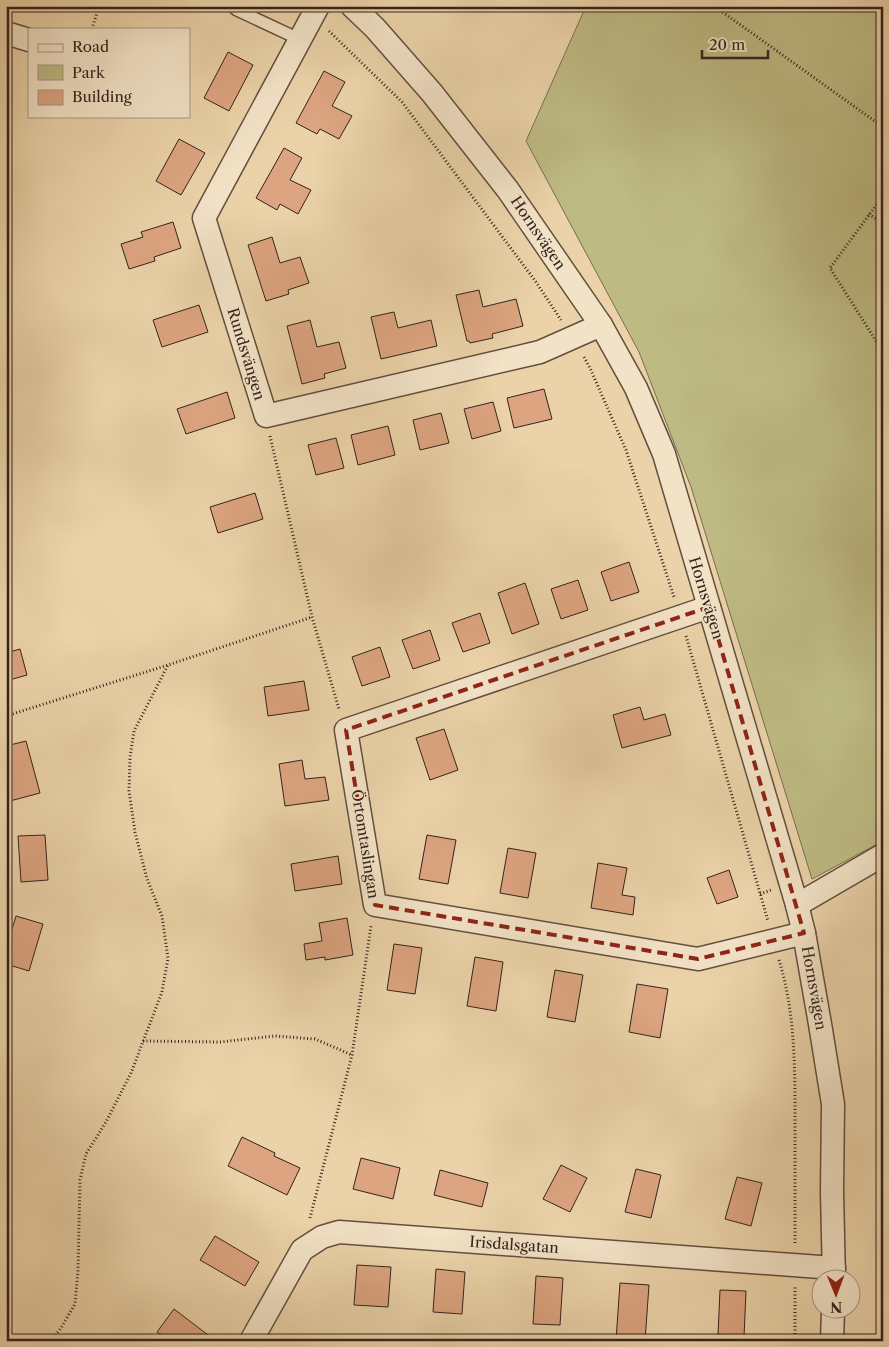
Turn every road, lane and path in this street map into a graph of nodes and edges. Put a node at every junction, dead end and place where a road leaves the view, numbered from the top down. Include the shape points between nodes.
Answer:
1 (99, 6) edge
2 (232, 6) edge
3 (318, 6) edge
4 (352, 6) edge
5 (714, 6) edge
6 (92, 28) edge
7 (6, 33) edge
8 (299, 39) junction
9 (28, 40) edge
10 (883, 127) edge
11 (883, 196) edge
12 (869, 214) junction
13 (883, 224) edge
14 (601, 325) junction
15 (883, 352) edge
16 (266, 416) junction
17 (709, 606) junction
18 (312, 617) junction
19 (168, 666) junction
20 (6, 716) edge
21 (346, 730) junction
22 (883, 855) edge
23 (797, 905) junction
24 (374, 906) junction
25 (804, 933) junction
26 (143, 1040) junction
27 (352, 1055) junction
28 (302, 1250) junction
29 (834, 1270) edge
30 (812, 1272) edge
31 (833, 1320) edge
32 (51, 1341) edge
33 (251, 1341) edge
34 (832, 1341) edge

1 - 6 path
2 - 8 lane
3 - 8 street, Rundsvängen
4 - 14 street, Hornsvägen via 432,93 508,190
5 - 10 path
7 - 9 street
8 - 16 street, Rundsvängen via 204,218
11 - 12 path
12 - 13 path
12 - 15 path via 830,268
14 - 16 street, Rundsvängen via 540,352
14 - 17 street, Hornsvägen via 636,388 664,454
16 - 18 path
17 - 21 street
17 - 23 street, Hornsvägen
18 - 19 path
18 - 21 path
19 - 20 path
19 - 26 path via 134,731 130,757 129,790 135,832 147,879 162,916 168,958 162,992
21 - 24 street, Örtomtaslingan
22 - 23 street
23 - 25 street, Hornsvägen
24 - 25 street, Örtomtaslingan via 698,958
24 - 27 path
25 - 29 street, Hornsvägen via 833,1104
26 - 27 path via 220,1042 274,1036 315,1039
26 - 32 path via 131,1073 86,1154 80,1180 75,1304
27 - 28 path
28 - 30 street, Irisdalsgatan via 322,1237 339,1232
28 - 33 street, Irisdalsgatan
31 - 34 street

